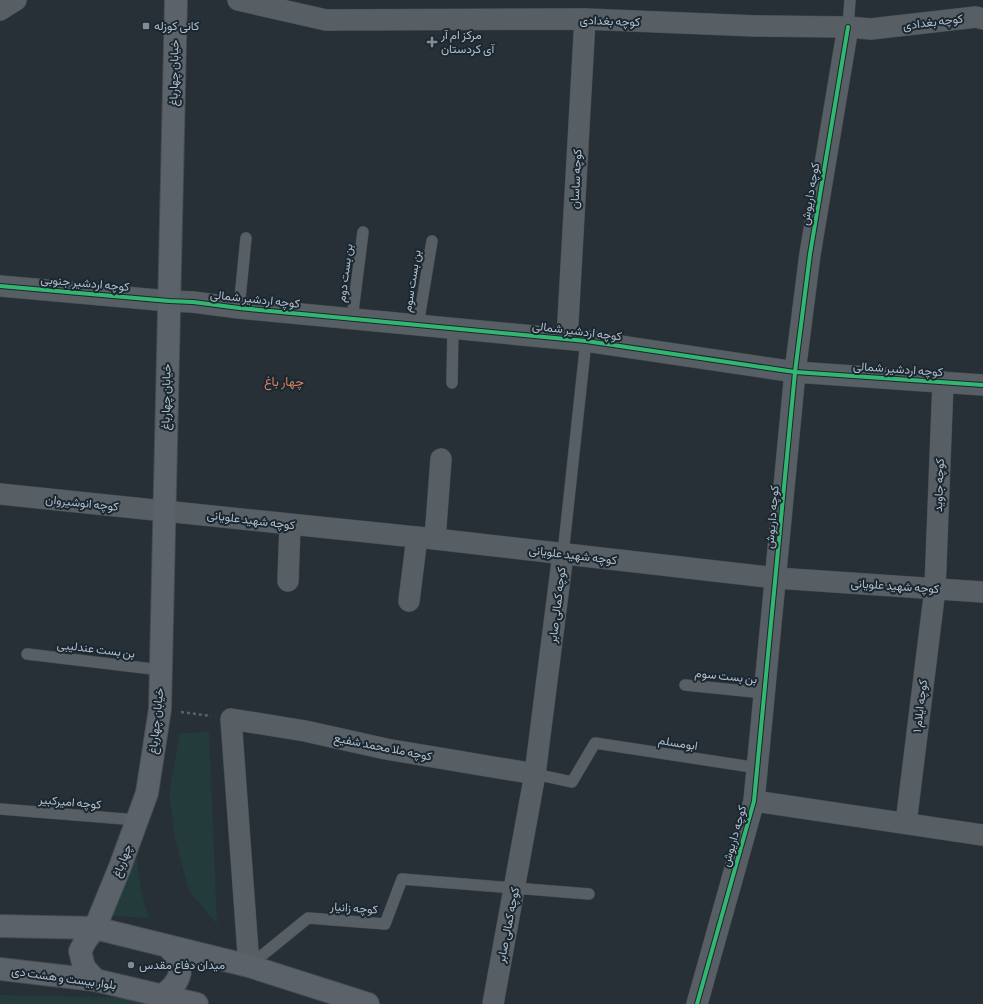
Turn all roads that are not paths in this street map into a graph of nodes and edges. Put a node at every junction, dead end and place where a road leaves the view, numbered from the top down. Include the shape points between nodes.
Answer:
1 (16, 0) edge
2 (176, 0) edge
3 (238, 0) edge
4 (850, 0) edge
5 (0, 10) edge
6 (585, 19) junction
7 (983, 19) edge
8 (848, 27) junction
9 (363, 232) dead end
10 (246, 238) dead end
11 (432, 242) dead end
12 (0, 286) edge
13 (169, 301) junction
14 (239, 308) junction
15 (352, 318) junction
16 (418, 325) junction
17 (452, 328) junction
18 (577, 340) junction
19 (795, 372) junction
20 (943, 382) junction
21 (452, 383) dead end
22 (983, 385) edge
23 (441, 459) dead end
24 (0, 494) edge
25 (164, 511) junction
26 (290, 525) junction
27 (426, 538) junction
28 (563, 554) junction
29 (776, 578) junction
30 (288, 581) dead end
31 (935, 589) junction
32 (983, 592) edge
33 (409, 601) dead end
34 (27, 654) dead end
35 (161, 670) junction
36 (685, 685) dead end
37 (765, 693) junction
38 (758, 768) junction
39 (535, 774) junction
40 (147, 793) joint
41 (754, 801) junction
42 (0, 809) edge
43 (137, 820) junction
44 (906, 823) junction
45 (983, 835) edge
46 (515, 888) junction
47 (589, 894) dead end
48 (0, 926) edge
49 (95, 928) junction
50 (168, 946) junction
51 (249, 966) junction
52 (0, 969) edge
53 (94, 980) junction
54 (163, 995) junction
55 (197, 1004) edge
56 (368, 1004) edge
57 (493, 1004) edge
58 (697, 1004) edge

1 - 5 street
2 - 13 main road, خیابان چهارباغ
3 - 6 street, کوچه بغدادی via 326,20
4 - 8 lane, کوچه داریوش
6 - 8 street, کوچه بغدادی
6 - 18 street, کوچه ساسان
7 - 8 street, کوچه بغدادی via 976,17 871,29
8 - 19 street, کوچه داریوش via 810,254
9 - 15 lane, بن بست دوم
10 - 14 lane
11 - 16 lane, بن بست سوم
12 - 13 street, کوچه اردشیر جنوبی
13 - 14 street, کوچه اردشیر شمالی
13 - 25 main road, خیابان چهارباغ
14 - 15 street, کوچه اردشیر شمالی
15 - 16 street, کوچه اردشیر شمالی
16 - 17 street, کوچه اردشیر شمالی
17 - 18 street, کوچه اردشیر شمالی
17 - 21 lane
18 - 19 street, کوچه اردشیر شمالی
18 - 28 lane, کوچه کمالی صابر
19 - 20 street, کوچه اردشیر شمالی
19 - 29 street, کوچه داریوش
20 - 22 street, کوچه اردشیر شمالی
20 - 31 street, کوچه جاوید
23 - 27 street
24 - 25 street, کوچه انوشیروان
25 - 26 street, کوچه شهید علویانی
25 - 35 main road, خیابان چهارباغ
26 - 27 street, کوچه شهید علویانی
26 - 30 street
27 - 28 street, کوچه شهید علویانی
27 - 33 street
28 - 29 street, کوچه شهید علویانی
28 - 39 street, کوچه کمالی صابر
29 - 31 street, کوچه شهید علویانی
29 - 37 street, کوچه داریوش
31 - 32 street, کوچه شهید علویانی
31 - 44 street, کوچه ایلام ۱
34 - 35 lane, بن بست عندلیبی
35 - 40 main road, خیابان چهارباغ via 160,709
36 - 37 lane, بن بست سوم
37 - 38 street, کوچه داریوش
38 - 39 lane, ابومسلم via 595,743 572,782
38 - 41 street, کوچه داریوش
39 - 46 street, کوچه کمالی صابر
39 - 51 street, کوچه ملا محمد شفیع via 231,719
40 - 43 main road, چهارباغ
41 - 44 street, کوچه داریوش
41 - 58 street, کوچه داریوش
42 - 43 lane, کوچه امیرکبیر
43 - 49 main road, چهارباغ
44 - 45 street, کوچه داریوش
46 - 47 lane
46 - 51 lane, کوچه زانیار via 402,879 385,924 308,918
46 - 57 street, کوچه کمالی صابر
48 - 49 main road
49 - 50 main road
49 - 53 main road, چهارباغ via 80,951 84,967
50 - 51 main road
50 - 54 main road via 180,965 179,977 174,987
51 - 56 main road
52 - 53 main road, بلوار بیست و هشت دی
53 - 54 main road, بلوار بیست و هشت دی
54 - 55 main road, بلوار بیست و هشت دی

